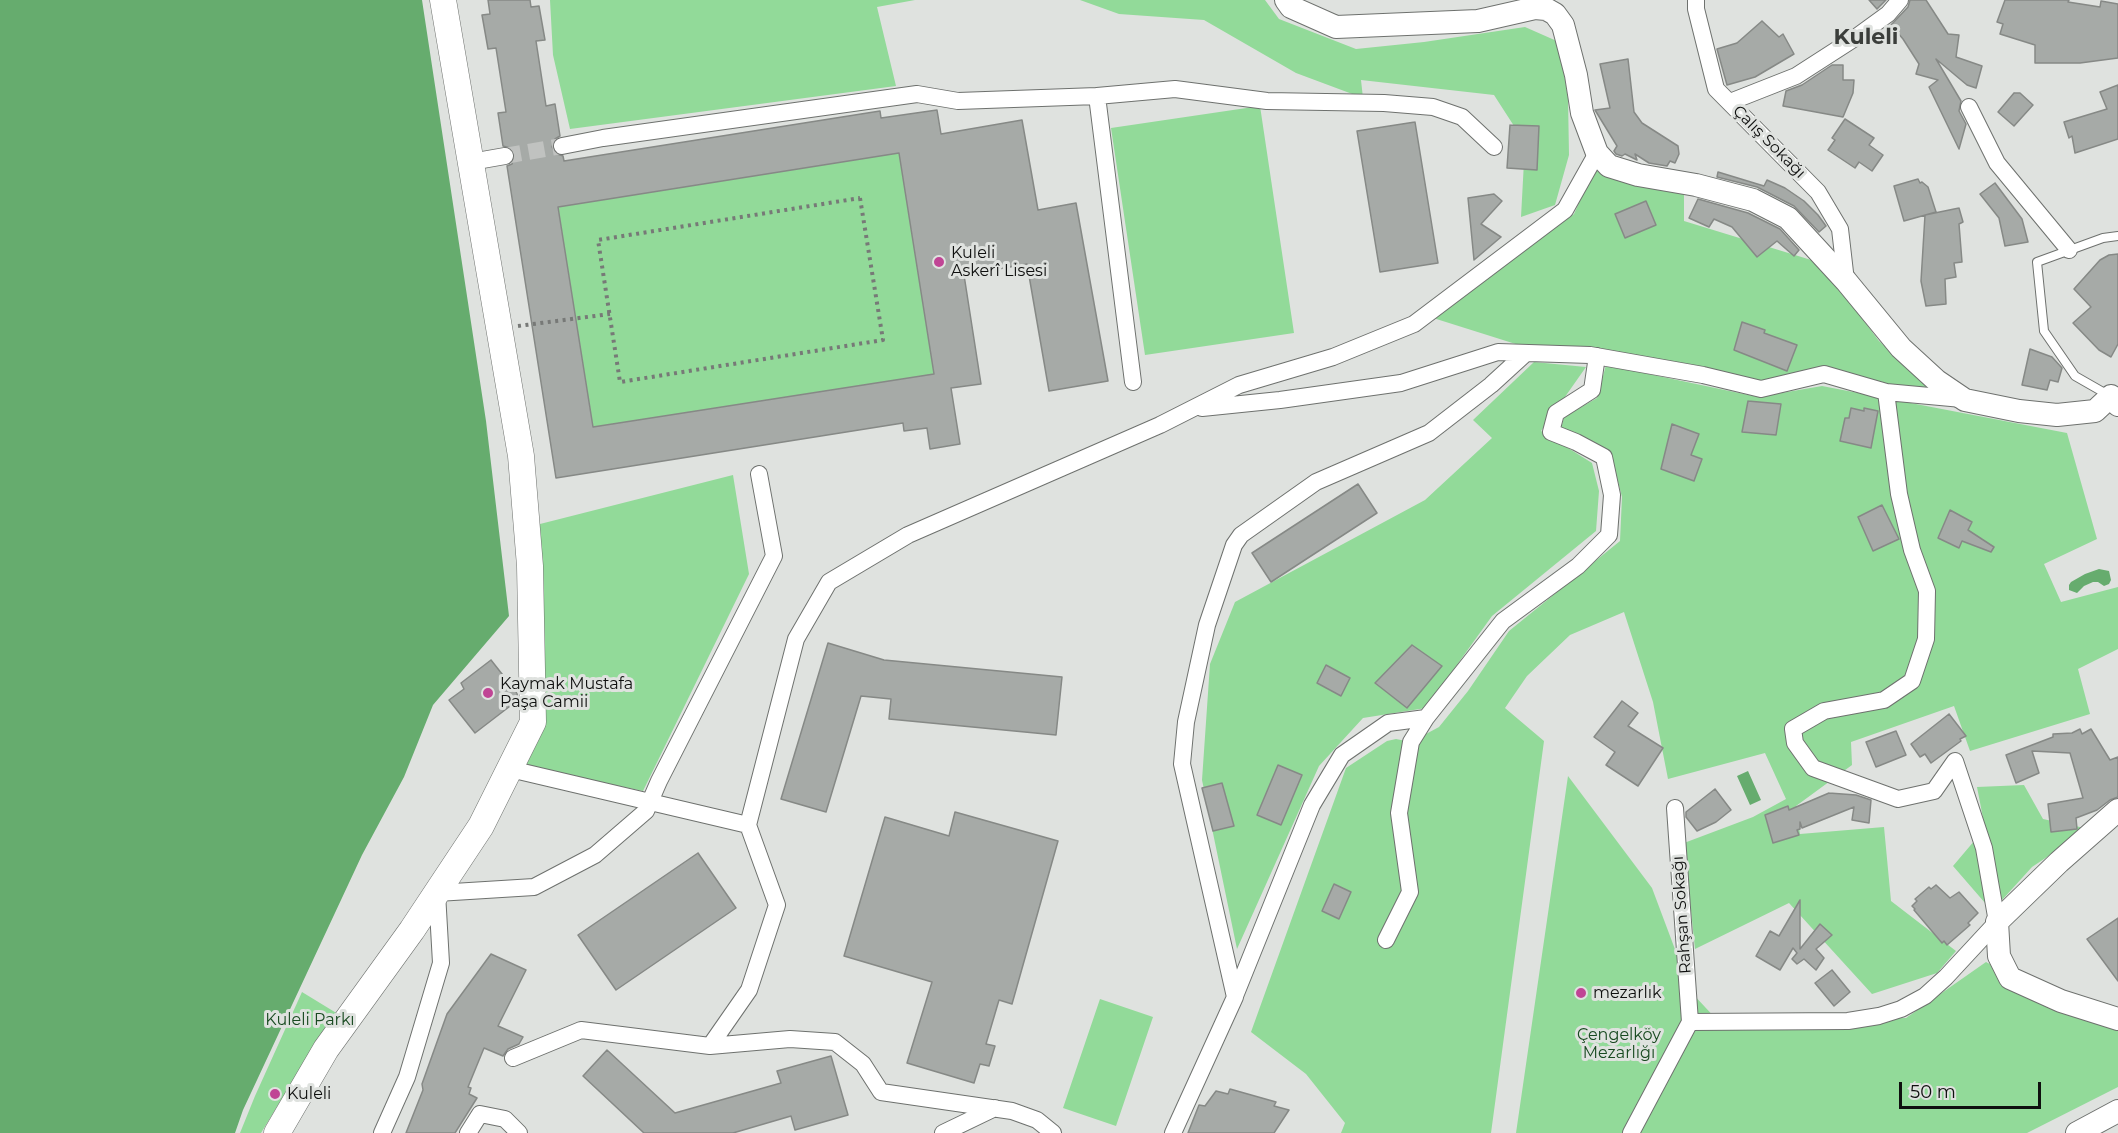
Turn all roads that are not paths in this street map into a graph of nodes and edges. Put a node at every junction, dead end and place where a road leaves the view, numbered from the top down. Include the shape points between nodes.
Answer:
1 (443, 0) edge
2 (1286, 0) edge
3 (1696, 0) edge
4 (1900, 0) edge
5 (1558, 7) edge
6 (1097, 96) junction
7 (1730, 102) junction
8 (1969, 107) dead end
9 (561, 146) tunnel mouth
10 (1494, 147) dead end
11 (1597, 153) junction
12 (505, 156) tunnel mouth
13 (471, 162) junction
14 (2118, 236) edge
15 (2070, 250) junction
16 (1846, 281) junction
17 (1526, 353) junction
18 (1597, 356) junction
19 (1133, 382) dead end
20 (1886, 392) junction
21 (2116, 398) edge
22 (1965, 400) junction
23 (1192, 408) junction
24 (759, 474) dead end
25 (1426, 718) junction
26 (510, 769) junction
27 (651, 801) junction
28 (1675, 808) dead end
29 (2118, 810) edge
30 (748, 825) junction
31 (437, 893) junction
32 (1997, 922) junction
33 (1386, 940) dead end
34 (1235, 997) junction
35 (2118, 1019) edge
36 (1690, 1022) junction
37 (710, 1046) junction
38 (513, 1058) dead end
39 (996, 1108) junction
40 (2118, 1111) edge
41 (277, 1133) edge
42 (382, 1133) edge
43 (468, 1133) edge
44 (519, 1133) edge
45 (943, 1133) edge
46 (1053, 1133) edge
47 (1173, 1133) edge
48 (1631, 1133) edge
49 (2077, 1133) edge

1 - 13 main road
2 - 5 street via 1291,7 1336,27 1478,21
3 - 7 street, Çalış Sokağı via 1716,89
4 - 7 street via 1864,32 1796,76
5 - 11 street via 1582,113
6 - 9 street via 958,101 917,94
6 - 10 street via 1175,89 1266,101 1433,107 1462,117
6 - 19 street
7 - 16 street, Çalış Sokağı via 1818,192 1840,229
8 - 15 street via 1996,163
11 - 16 street via 1609,166 1638,175 1753,200 1788,218
11 - 23 street via 1565,210 1414,324 1333,357 1239,385
12 - 13 street
13 - 26 main road via 521,456 531,578 533,722
14 - 15 lane
15 - 21 lane via 2037,262 2044,331 2074,376
16 - 22 street via 1900,348
17 - 18 street
17 - 23 street via 1498,352 1401,383
17 - 34 street via 1430,433 1316,482 1241,535 1228,557 1186,722 1182,764
18 - 20 street via 1761,389 1824,374
18 - 25 street via 1592,390 1556,413 1551,432 1604,458 1612,495 1609,535 1578,566 1503,621
20 - 22 street
20 - 32 street via 1899,494 1912,550 1927,591 1926,639 1912,681 1884,700 1824,711 1793,729 1795,743 1813,768 1898,799 1934,791 1955,761 1984,848
21 - 22 street via 2096,411 2057,415
23 - 30 street via 908,535 829,582 796,639
24 - 27 street via 774,556
25 - 33 street via 1411,742 1399,813 1410,891
25 - 34 street via 1388,723 1342,755 1312,805
26 - 27 street
26 - 31 main road via 481,826
27 - 30 street
27 - 31 street via 646,811 595,855 534,887
28 - 36 street, Rahşan Sokağı
29 - 32 street
30 - 37 street via 777,904 749,990
31 - 41 main road via 326,1049
31 - 42 street via 441,963 407,1077
32 - 35 street via 1999,956 2010,978 2061,1001
32 - 36 street via 1925,996 1879,1016 1848,1021
34 - 47 street
36 - 48 street
37 - 38 street via 581,1030
37 - 39 street via 790,1039 835,1042 863,1064 881,1092
39 - 45 street
39 - 46 street via 1037,1120
40 - 49 street
43 - 44 street via 480,1114 506,1119

